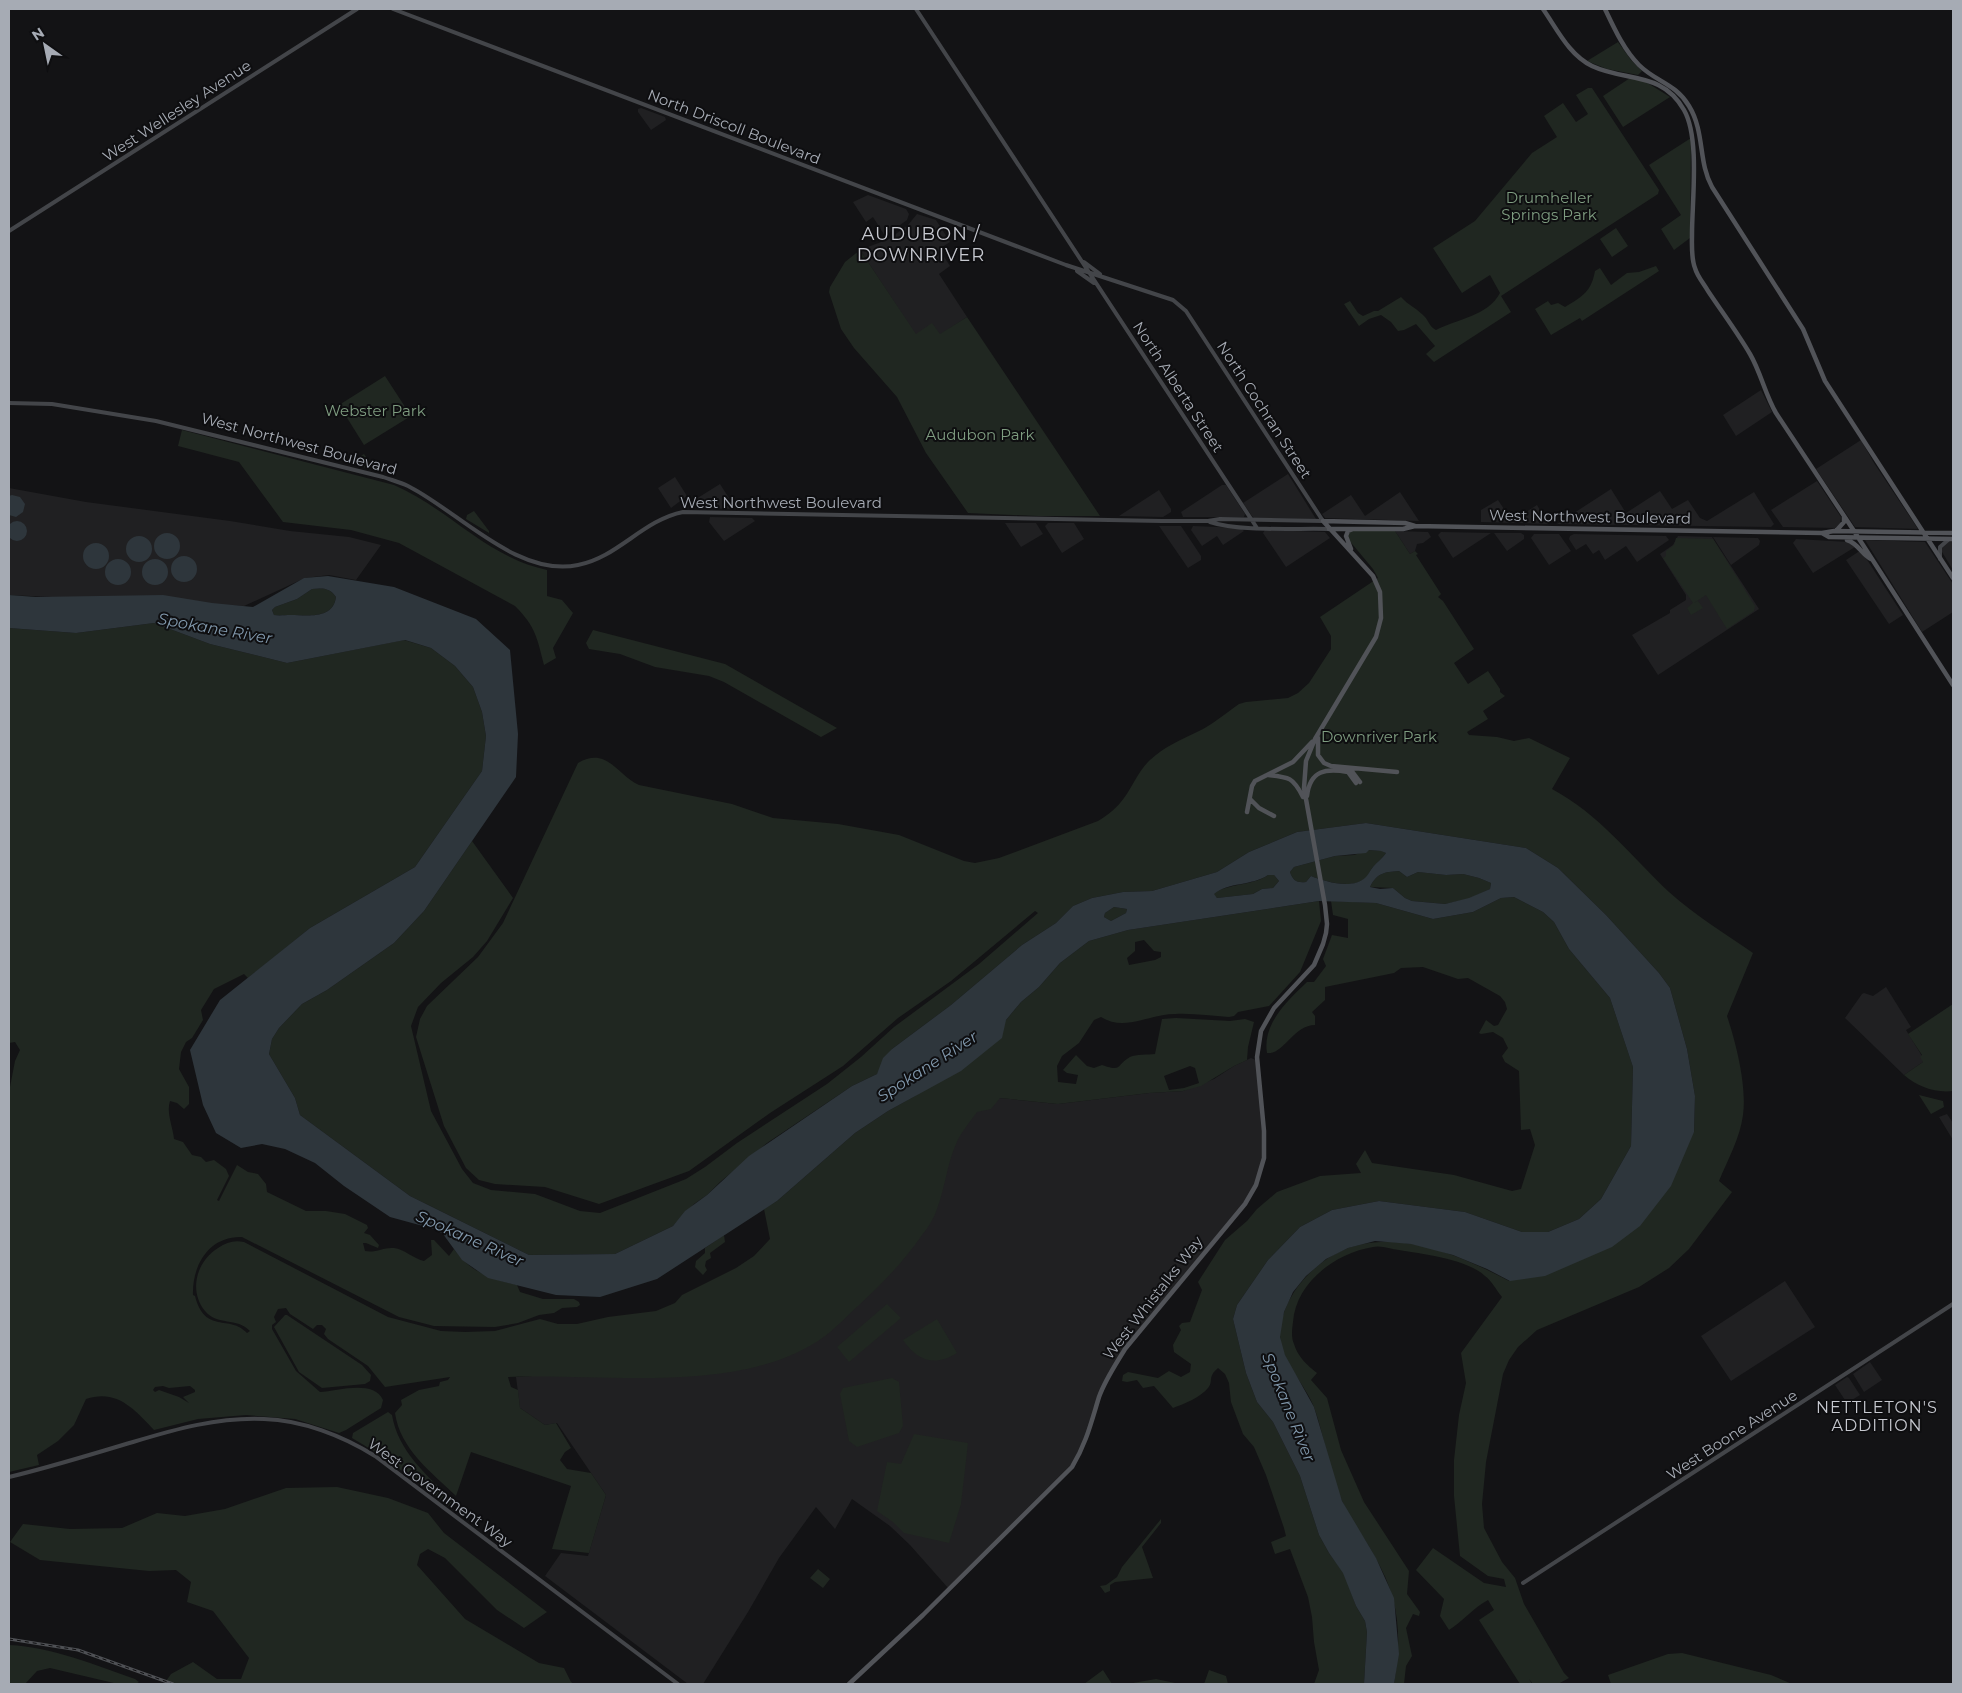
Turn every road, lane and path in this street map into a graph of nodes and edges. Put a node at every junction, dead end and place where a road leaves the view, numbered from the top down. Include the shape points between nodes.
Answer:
1 (357, 9) edge
2 (393, 9) edge
3 (916, 9) edge
4 (1544, 9) edge
5 (1606, 9) edge
6 (9, 231) edge
7 (1080, 259) junction
8 (1066, 266) junction
9 (1089, 273) junction
10 (1109, 279) junction
11 (1102, 292) junction
12 (1186, 311) joint
13 (9, 404) edge
14 (1844, 515) junction
15 (1252, 520) junction
16 (1208, 521) junction
17 (1323, 521) junction
18 (1415, 526) junction
19 (1258, 528) junction
20 (1329, 529) junction
21 (1353, 529) junction
22 (1836, 530) junction
23 (1854, 531) junction
24 (1924, 532) junction
25 (1822, 533) junction
26 (1953, 533) edge
27 (1841, 538) junction
28 (1859, 538) junction
29 (1928, 539) junction
30 (1951, 539) edge
31 (1353, 553) junction
32 (1940, 559) junction
33 (1872, 560) junction
34 (1953, 578) edge
35 (1953, 685) edge
36 (1320, 731) junction
37 (1350, 769) junction
38 (1397, 772) dead end
39 (1266, 775) junction
40 (1250, 799) junction
41 (1306, 805) junction
42 (1247, 812) dead end
43 (1274, 816) dead end
44 (1953, 1304) edge
45 (9, 1477) edge
46 (1523, 1583) dead end
47 (678, 1684) edge
48 (849, 1684) edge

1 - 6 main road, West Wellesley Avenue
2 - 8 main road, North Driscoll Boulevard
3 - 7 main road, North Alberta Street
4 - 14 main road via 1580,59 1607,71 1654,82 1674,96 1685,111 1694,145 1692,239 1695,269 1750,354 1776,413
5 - 24 main road via 1619,37 1638,64 1672,86 1691,109 1698,126 1702,162 1708,180 1803,329 1825,381
7 - 9 main road, North Alberta Street
7 - 10 main road, North Alberta Street
8 - 9 main road, North Driscoll Boulevard
8 - 11 main road, North Driscoll Boulevard via 1084,274
9 - 10 main road, North Driscoll Boulevard
9 - 11 main road, North Alberta Street
10 - 12 main road, North Driscoll Boulevard via 1170,299
11 - 15 main road, North Alberta Street
12 - 17 main road, North Cochran Street
13 - 16 main road, West Northwest Boulevard via 52,404 156,421 383,477 420,493 511,553 530,562 557,567 578,565 604,556 662,519 683,512
14 - 22 main road via 1844,522
14 - 23 main road
15 - 16 main road, West Northwest Boulevard
15 - 17 main road, West Northwest Boulevard
15 - 19 main road, North Alberta Street
16 - 19 main road, West Northwest Boulevard
17 - 18 main road, West Northwest Boulevard
17 - 20 main road
18 - 21 main road, West Northwest Boulevard
18 - 25 main road, West Northwest Boulevard
19 - 20 main road, West Northwest Boulevard
20 - 21 main road, West Northwest Boulevard
20 - 31 main road
21 - 31 main road via 1346,536
22 - 23 main road
22 - 25 main road
23 - 24 main road
23 - 28 main road
24 - 26 main road
24 - 29 main road
25 - 27 main road
27 - 28 main road
27 - 33 main road via 1856,543
28 - 29 main road
28 - 33 main road
29 - 30 main road
29 - 32 main road
30 - 32 main road via 1940,547
31 - 36 main road via 1377,583 1381,624
32 - 34 main road
33 - 35 main road
36 - 37 main road via 1317,748 1322,761
36 - 39 main road via 1297,759
36 - 41 main road via 1304,768
37 - 38 main road
37 - 41 main road via 1358,782 1348,772 1320,772 1308,786
39 - 40 main road via 1253,784
39 - 41 main road via 1292,780
40 - 42 main road
40 - 43 main road
41 - 48 main road, West Whistalks Way via 1327,924 1314,965 1274,1008 1260,1035 1258,1062 1264,1158 1256,1185 1245,1204 1126,1349 1109,1375 1083,1448 1072,1467
44 - 46 main road, West Boone Avenue
45 - 47 main road, West Government Way via 203,1423 265,1419 299,1424 340,1438 375,1456

